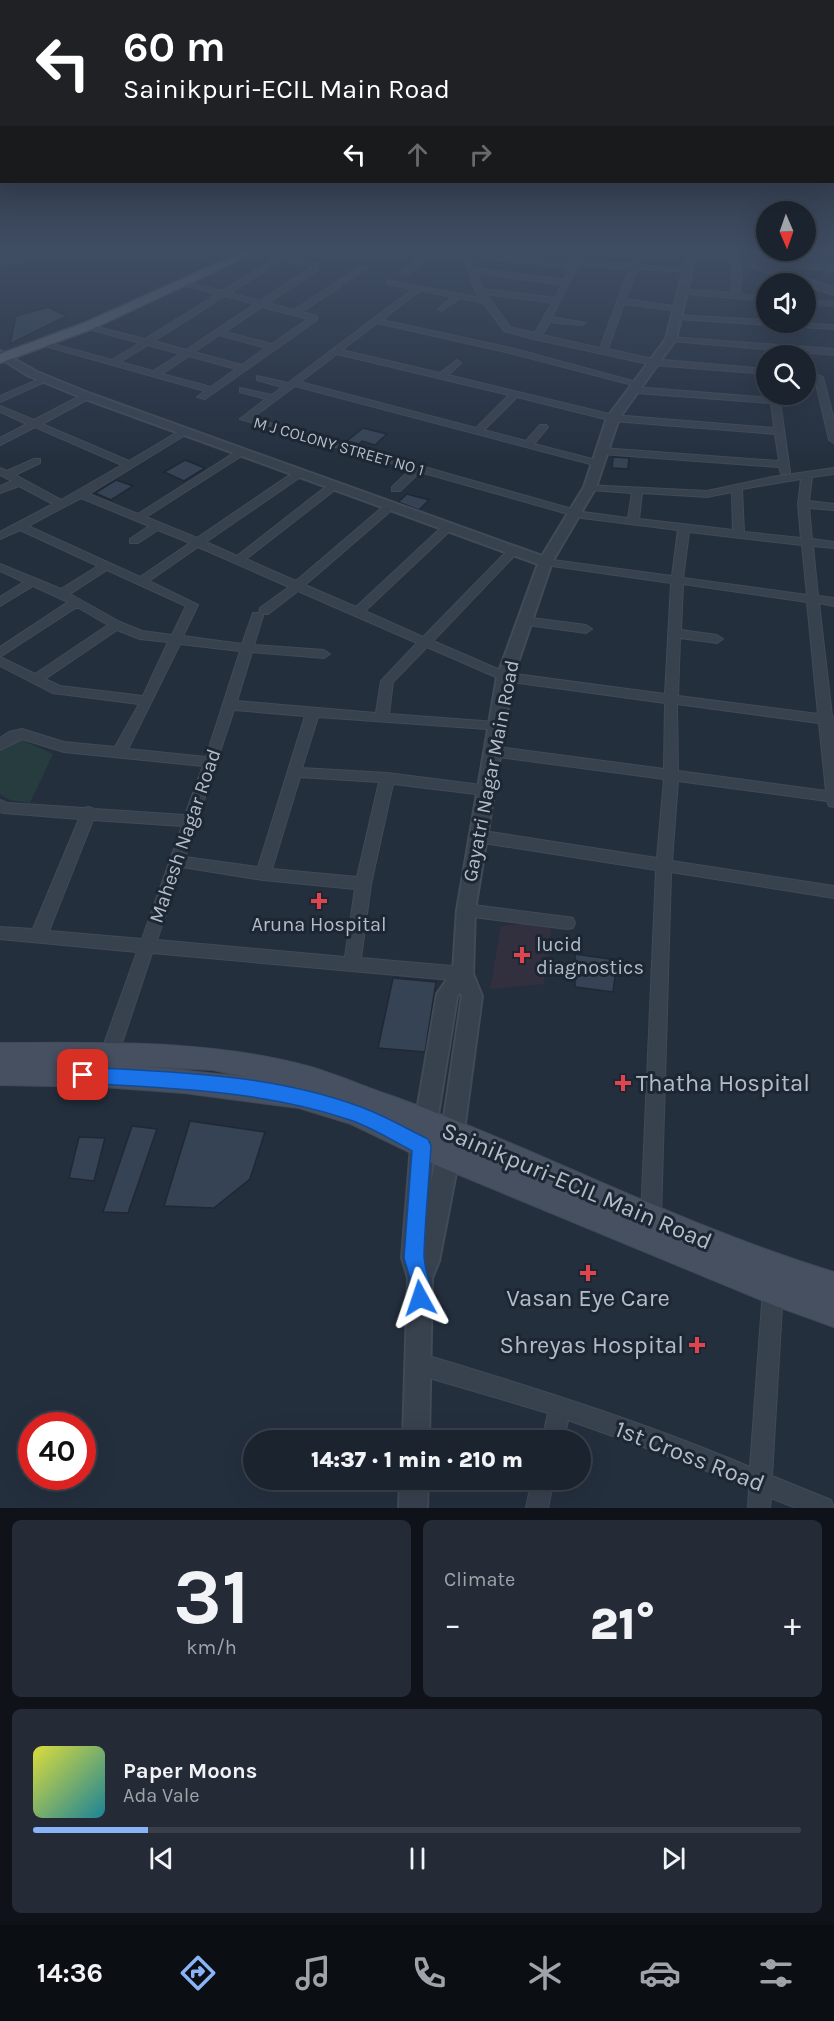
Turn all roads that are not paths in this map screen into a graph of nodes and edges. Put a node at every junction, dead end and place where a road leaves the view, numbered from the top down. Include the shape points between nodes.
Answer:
1 (81, 322) edge
2 (96, 322) edge
3 (179, 322) edge
4 (232, 322) edge
5 (309, 322) edge
6 (375, 322) edge
7 (387, 322) edge
8 (501, 322) edge
9 (544, 322) edge
10 (576, 322) edge
11 (613, 322) edge
12 (676, 322) edge
13 (723, 322) edge
14 (581, 323) dead end
15 (88, 326) junction
16 (834, 327) edge
17 (217, 332) junction
18 (796, 338) edge
19 (671, 339) junction
20 (146, 342) junction
21 (523, 342) junction
22 (42, 344) junction
23 (273, 347) junction
24 (337, 351) junction
25 (186, 352) junction
26 (603, 352) junction
27 (834, 352) edge
28 (1, 356) edge
29 (653, 362) junction
30 (112, 363) junction
31 (457, 363) dead end
32 (243, 368) junction
33 (756, 371) edge
34 (154, 375) junction
35 (816, 376) edge
36 (441, 377) junction
37 (260, 378) dead end
38 (45, 380) junction
39 (292, 384) junction
40 (638, 387) junction
41 (212, 390) junction
42 (243, 390) dead end
43 (514, 394) junction
44 (87, 396) junction
45 (756, 396) edge
46 (202, 397) dead end
47 (274, 398) junction
48 (0, 399) edge
49 (776, 405) edge
50 (0, 409) edge
51 (614, 418) junction
52 (245, 419) junction
53 (32, 425) junction
54 (235, 425) dead end
55 (543, 427) dead end
56 (779, 431) junction
57 (184, 432) junction
58 (477, 432) junction
59 (834, 440) edge
60 (0, 442) edge
61 (528, 445) junction
62 (240, 453) junction
63 (599, 457) junction
64 (37, 461) dead end
65 (129, 464) junction
66 (782, 464) junction
67 (418, 468) junction
68 (834, 471) edge
69 (4, 473) edge
70 (298, 474) junction
71 (807, 475) junction
72 (787, 478) junction
73 (19, 482) junction
74 (332, 487) junction
75 (590, 487) junction
76 (396, 489) dead end
77 (737, 489) junction
78 (0, 490) edge
79 (637, 490) junction
80 (81, 494) junction
81 (803, 504) junction
82 (62, 505) junction
83 (389, 507) junction
84 (834, 507) edge
85 (573, 513) junction
86 (138, 518) junction
87 (633, 522) junction
88 (20, 526) junction
89 (156, 526) junction
90 (448, 527) junction
91 (684, 528) junction
92 (739, 534) junction
93 (0, 536) edge
94 (134, 540) dead end
95 (807, 542) junction
96 (199, 543) junction
97 (834, 545) edge
98 (514, 550) junction
99 (238, 560) junction
100 (545, 562) junction
101 (0, 567) edge
102 (104, 567) junction
103 (33, 581) junction
104 (141, 581) junction
105 (677, 581) junction
106 (296, 587) junction
107 (62, 594) junction
108 (814, 600) junction
109 (0, 602) edge
110 (77, 602) junction
111 (834, 602) edge
112 (357, 613) junction
113 (524, 621) junction
114 (116, 625) junction
115 (586, 629) dead end
116 (675, 633) junction
117 (717, 639) dead end
118 (175, 640) junction
119 (423, 642) junction
120 (247, 648) junction
121 (0, 653) edge
122 (324, 654) dead end
123 (0, 661) edge
124 (505, 677) junction
125 (35, 680) junction
126 (671, 700) junction
127 (147, 701) junction
128 (231, 705) junction
129 (313, 711) junction
130 (382, 716) junction
131 (830, 721) edge
132 (496, 727) junction
133 (0, 745) edge
134 (491, 751) junction
135 (119, 753) junction
136 (211, 762) junction
137 (295, 772) junction
138 (671, 776) junction
139 (387, 778) junction
140 (484, 790) junction
141 (834, 797) edge
142 (834, 802) edge
143 (2, 810) edge
144 (89, 812) junction
145 (191, 821) junction
146 (477, 836) junction
147 (177, 861) junction
148 (664, 864) junction
149 (263, 874) junction
150 (363, 884) junction
151 (834, 892) edge
152 (466, 910) junction
153 (567, 923) dead end
154 (0, 933) edge
155 (39, 935) junction
156 (147, 944) junction
157 (352, 963) junction
158 (463, 974) junction
159 (0, 1054) edge
160 (109, 1055) junction
161 (0, 1073) edge
162 (424, 1134) junction
163 (450, 1144) junction
164 (651, 1218) junction
165 (420, 1278) junction
166 (834, 1287) edge
167 (773, 1290) junction
168 (834, 1312) edge
169 (419, 1364) junction
170 (560, 1406) junction
171 (416, 1430) edge
172 (554, 1430) edge
173 (759, 1482) junction
174 (414, 1490) edge
175 (541, 1490) edge
176 (413, 1508) edge
177 (537, 1508) edge
178 (759, 1508) edge
179 (823, 1508) edge

1 - 28 main road
2 - 15 main road
3 - 20 street
4 - 17 street
5 - 23 street
6 - 24 street, M J COLONY STREET NO 1
7 - 21 street
8 - 21 street
9 - 21 street
10 - 14 street
11 - 26 street
12 - 19 street, Gayatri Nagar Main Road
13 - 18 street
15 - 20 street
15 - 22 main road
16 - 18 street
17 - 23 street
17 - 25 street
18 - 19 street
18 - 27 street
19 - 29 street, Gayatri Nagar Main Road
20 - 25 street
20 - 30 street
21 - 26 street
21 - 40 street
22 - 28 main road
22 - 30 street
23 - 32 street
24 - 36 street
24 - 39 street, M J COLONY STREET NO 1
25 - 32 street
25 - 34 street
26 - 29 street
28 - 38 street
29 - 33 street
29 - 40 street, Gayatri Nagar Main Road
30 - 34 street
31 - 36 street
32 - 41 street
34 - 41 street
35 - 59 street via 823,377
36 - 43 street
37 - 39 street
38 - 44 street
38 - 48 street
39 - 47 street, M J COLONY STREET NO 1
39 - 58 street
40 - 45 street
40 - 51 street, Gayatri Nagar Main Road
41 - 46 street
42 - 47 street
43 - 51 street
43 - 58 street
44 - 53 street
44 - 57 street
47 - 52 street, M J COLONY STREET NO 1
49 - 56 street
50 - 53 street
51 - 56 street
51 - 63 street, Gayatri Nagar Main Road
52 - 54 street
52 - 67 street, M J COLONY STREET NO 1
53 - 60 street
53 - 65 street
55 - 61 street
56 - 66 street
57 - 62 street
57 - 65 street
58 - 61 street
61 - 63 street
62 - 70 street
62 - 86 street
63 - 66 street
63 - 75 street, Gayatri Nagar Main Road
64 - 69 street
65 - 80 street
66 - 72 street
67 - 76 street
67 - 85 street, M J COLONY STREET NO 1
68 - 71 street
69 - 73 street
70 - 74 street
70 - 96 street
71 - 72 street
71 - 81 street
72 - 77 street
73 - 78 street
73 - 82 street
74 - 83 street
74 - 99 street
75 - 79 street
75 - 85 street, Gayatri Nagar Main Road
77 - 79 street via 697,495
77 - 92 street
79 - 87 street
80 - 82 street
80 - 86 street
81 - 84 street
81 - 95 street
82 - 88 street
83 - 90 street
83 - 106 street, Mahesh Nagar Road
85 - 87 street, M J COLONY STREET NO 1
85 - 100 street, Gayatri Nagar Main Road
86 - 89 street
87 - 91 street, M J COLONY STREET NO 1
88 - 93 street
88 - 102 street
89 - 94 street
89 - 96 street
90 - 98 street
90 - 112 street
91 - 92 street, M J COLONY STREET NO 1
91 - 105 street
92 - 95 street, M J COLONY STREET NO 1
95 - 97 street, M J COLONY STREET NO 1
95 - 108 street
96 - 99 street
96 - 104 street
98 - 100 street
98 - 119 street
99 - 106 street
100 - 105 street
100 - 113 street, Gayatri Nagar Main Road
101 - 103 street
102 - 104 street
102 - 107 street
103 - 107 street
103 - 109 street
104 - 118 street via 189,603 192,608
105 - 108 street
105 - 116 street
106 - 112 street
106 - 120 street, Mahesh Nagar Road via 260,614
107 - 110 street
108 - 111 street
108 - 131 street
110 - 114 street
110 - 121 street
112 - 119 street
113 - 115 street
113 - 124 street, Gayatri Nagar Main Road
114 - 118 street via 140,635
114 - 125 street
116 - 117 street
116 - 126 street
118 - 120 street
118 - 127 street
119 - 124 street
119 - 130 street via 387,681
120 - 122 street
120 - 128 street, Mahesh Nagar Road
123 - 125 street
124 - 126 street
124 - 132 street, Gayatri Nagar Main Road
125 - 127 street via 57,690
126 - 131 street
126 - 138 street
127 - 135 street
128 - 129 street
128 - 136 street, Mahesh Nagar Road
129 - 130 street
129 - 137 street
130 - 132 street
131 - 141 street
132 - 134 street, Gayatri Nagar Main Road
133 - 135 street via 22,734 64,747
134 - 138 street
134 - 140 street, Gayatri Nagar Main Road
135 - 136 street
136 - 145 street, Mahesh Nagar Road
137 - 139 street
137 - 149 street
138 - 141 street
138 - 148 street
139 - 140 street
139 - 150 street
140 - 146 street, Gayatri Nagar Main Road
141 - 142 street
143 - 144 street
144 - 145 street
144 - 155 street
145 - 147 street, Mahesh Nagar Road
146 - 148 street
146 - 152 street, Gayatri Nagar Main Road
147 - 149 street
147 - 156 street, Mahesh Nagar Road
148 - 151 street
148 - 164 street
149 - 150 street
150 - 157 street
152 - 153 street
152 - 158 street, Gayatri Nagar Main Road
154 - 155 street
155 - 156 street
156 - 157 street
156 - 160 street, Mahesh Nagar Road
157 - 158 street
158 - 162 street via 447,994
158 - 163 street, Gayatri Nagar Main Road via 472,996
159 - 160 main road, Sainikpuri-ECIL Main Road
160 - 162 main road, Sainikpuri-ECIL Main Road via 213,1059 311,1079
161 - 162 main road, Sainikpuri-ECIL Main Road via 184,1081 299,1096
162 - 163 main road
162 - 165 street via 414,1258
163 - 164 main road, Sainikpuri-ECIL Main Road
163 - 165 street, Gayatri Nagar Main Road via 427,1261
163 - 167 main road
164 - 166 main road, Sainikpuri-ECIL Main Road via 776,1269
165 - 169 street
167 - 168 main road
167 - 173 street
169 - 170 street, 1st Cross Road
169 - 171 street
170 - 172 street
170 - 173 street, 1st Cross Road
173 - 178 street
173 - 179 street, 1st Cross Road
174 - 176 street
175 - 177 street

